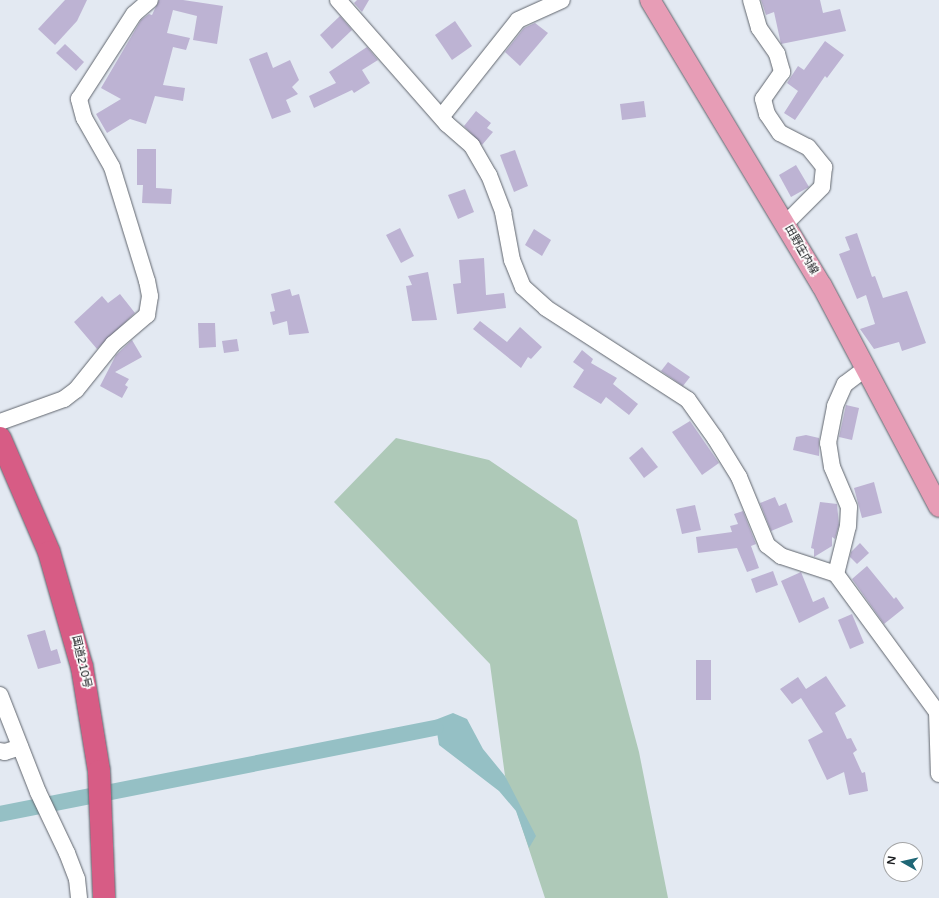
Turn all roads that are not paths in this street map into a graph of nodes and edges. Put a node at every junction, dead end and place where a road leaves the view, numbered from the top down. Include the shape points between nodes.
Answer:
1 (150, 0) edge
2 (338, 0) edge
3 (562, 0) edge
4 (650, 0) edge
5 (751, 0) edge
6 (442, 116) junction
7 (786, 223) junction
8 (866, 368) junction
9 (0, 422) edge
10 (0, 438) edge
11 (939, 507) edge
12 (836, 574) junction
13 (0, 695) edge
14 (938, 712) edge
15 (20, 747) junction
16 (0, 751) edge
17 (939, 774) edge
18 (79, 898) edge
19 (104, 898) edge

1 - 9 street via 134,14 79,99 84,118 112,167 147,281 150,296 147,315 113,344 76,390 64,399
2 - 6 street
3 - 6 street via 518,20
4 - 7 main road, 田野庄内線
5 - 7 street via 760,28 777,54 782,72 763,99 767,114 780,132 808,146 824,167 822,187
6 - 12 street via 447,124 472,146 489,175 503,212 512,260 523,287 546,308 688,400 739,477 767,545 781,556
7 - 8 main road, 田野庄内線
8 - 11 main road, 田野庄内線
8 - 12 street via 845,384 835,406 828,443 832,468 849,507 848,526
10 - 19 highway, 国道210号 via 36,519 62,591 88,692 99,770
12 - 14 street
13 - 15 street
14 - 17 street
15 - 16 street
15 - 18 street via 68,853 77,879

